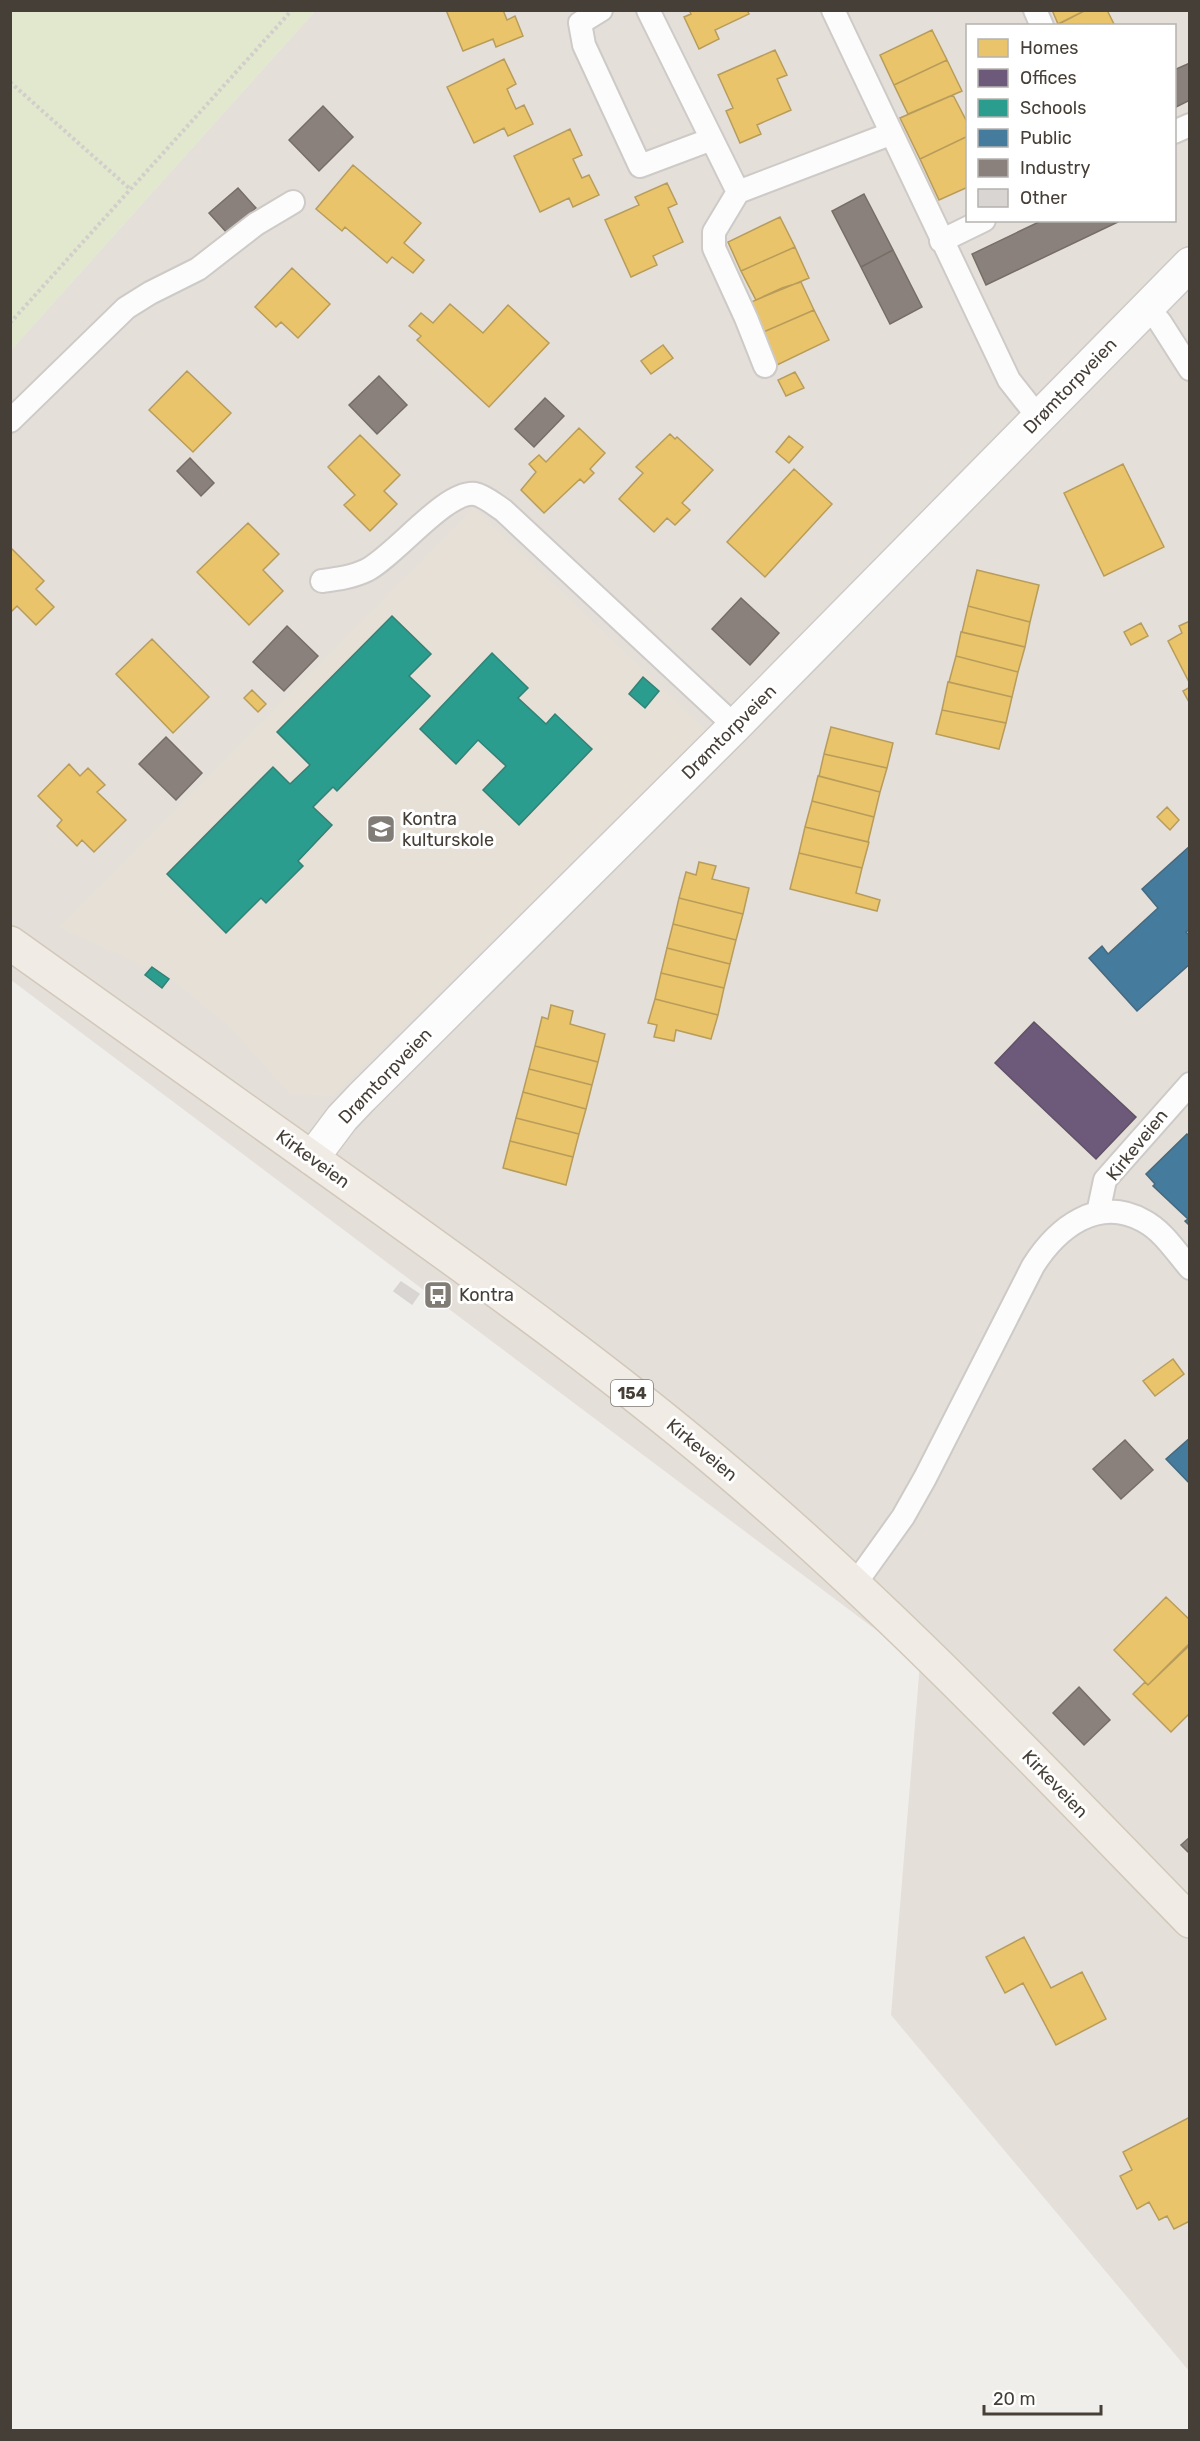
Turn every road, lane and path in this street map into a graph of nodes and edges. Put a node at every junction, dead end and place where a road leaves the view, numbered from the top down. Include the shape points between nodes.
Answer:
1 (292, 10) edge
2 (601, 10) edge
3 (648, 10) edge
4 (833, 10) edge
5 (1035, 10) edge
6 (287, 13) edge
7 (1041, 24) edge
8 (10, 82) edge
9 (890, 134) junction
10 (712, 140) junction
11 (130, 189) junction
12 (738, 192) junction
13 (293, 202) dead end
14 (980, 222) edge
15 (940, 241) junction
16 (1190, 264) edge
17 (1147, 307) junction
18 (10, 323) edge
19 (765, 366) dead end
20 (1190, 369) edge
21 (1039, 418) junction
22 (10, 421) edge
23 (322, 581) dead end
24 (735, 726) junction
25 (10, 943) edge
26 (1190, 1083) edge
27 (312, 1158) junction
28 (1098, 1213) junction
29 (1190, 1268) edge
30 (855, 1584) junction
31 (1190, 1921) edge

1 - 6 path
2 - 10 lane via 580,23 584,45 640,166
3 - 10 lane
4 - 9 lane
5 - 7 lane
6 - 11 path
8 - 11 path
9 - 12 lane
9 - 15 lane
10 - 12 lane
11 - 18 path
12 - 19 lane via 714,232 714,248
13 - 22 lane via 256,224 198,269 126,308
14 - 15 lane
15 - 21 lane via 1009,380
16 - 17 street, Drømtorpveien
17 - 20 lane
17 - 21 street, Drømtorpveien
21 - 24 street, Drømtorpveien
23 - 24 lane via 366,570 396,550 449,501 476,494 503,510
24 - 27 street, Drømtorpveien via 361,1098
25 - 27 main road, Kirkeveien / 154
26 - 28 lane, Kirkeveien via 1105,1180
27 - 30 main road, Kirkeveien / 154 via 600,1367 751,1491
28 - 29 lane via 1111,1211 1145,1221
28 - 30 lane via 1067,1226 1044,1248 903,1517
30 - 31 main road, Kirkeveien / 154

